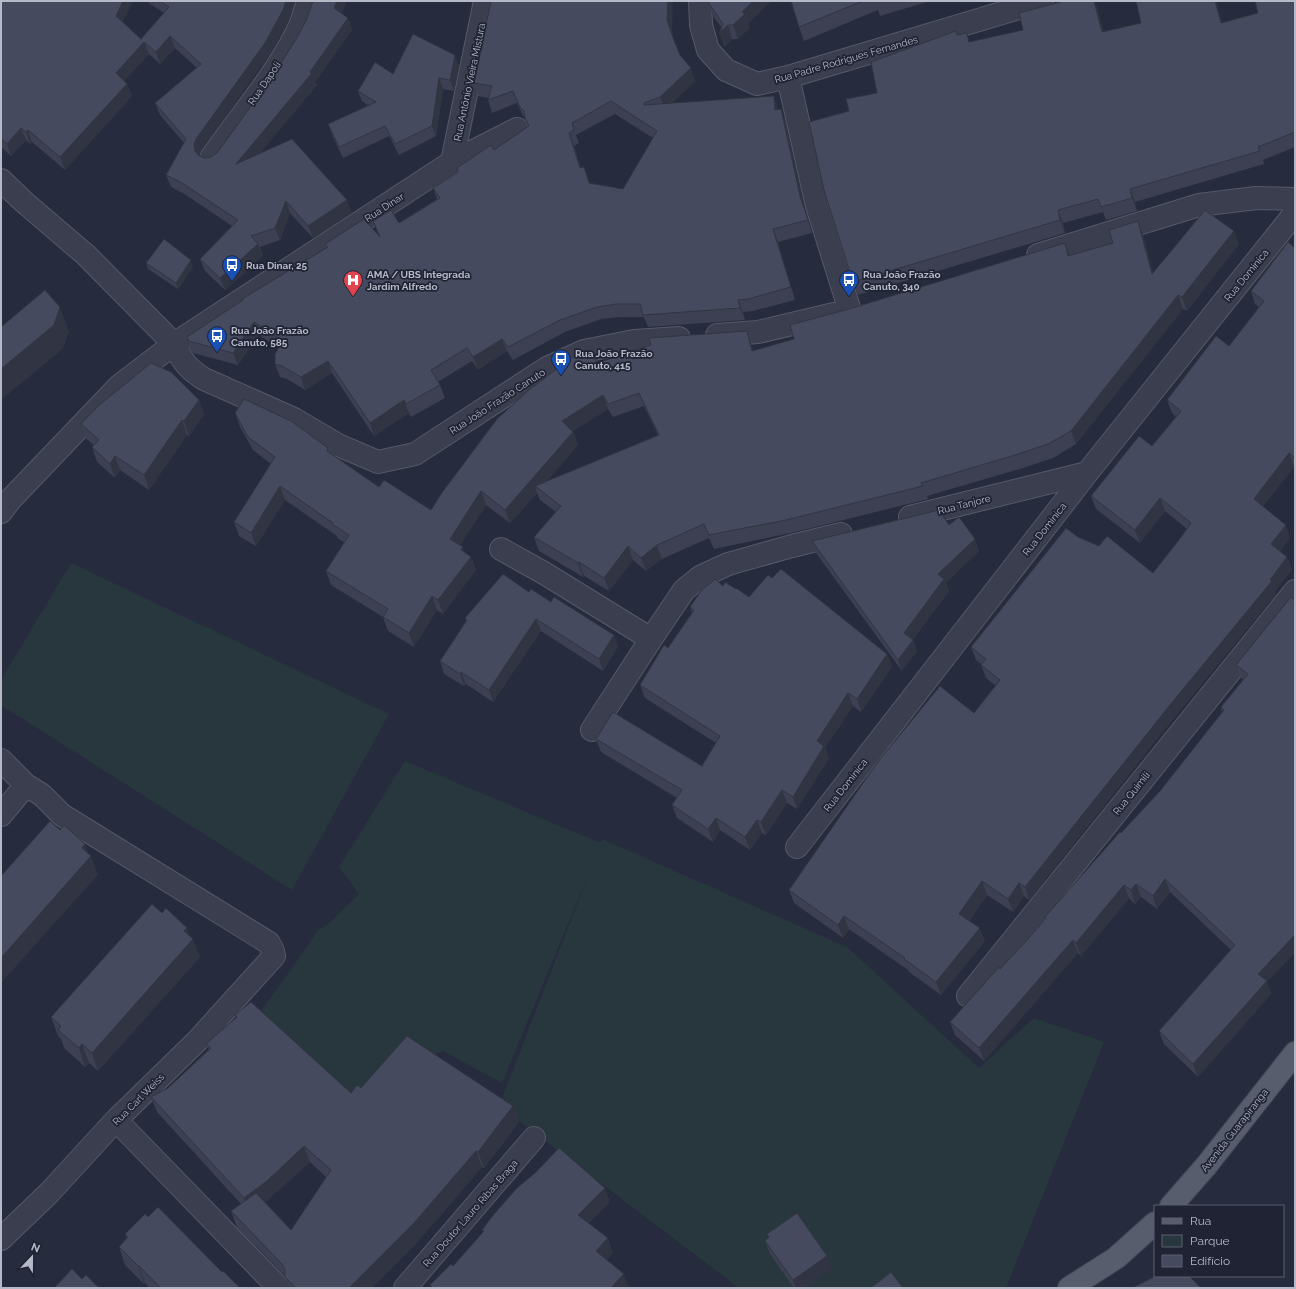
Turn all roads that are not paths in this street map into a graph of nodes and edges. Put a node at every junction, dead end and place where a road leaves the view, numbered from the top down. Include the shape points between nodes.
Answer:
1 (308, 1) edge
2 (485, 1) edge
3 (700, 1) edge
4 (1042, 1) edge
5 (788, 77) junction
6 (517, 129) dead end
7 (211, 158) edge
8 (452, 162) junction
9 (1, 180) edge
10 (1295, 199) edge
11 (1295, 213) edge
12 (1017, 261) edge
13 (174, 344) junction
14 (1087, 473) junction
15 (1, 512) edge
16 (890, 522) edge
17 (860, 529) edge
18 (501, 549) dead end
19 (1295, 591) edge
20 (651, 639) junction
21 (592, 730) dead end
22 (1, 760) edge
23 (26, 785) junction
24 (1, 815) edge
25 (797, 847) dead end
26 (968, 996) dead end
27 (1295, 1053) edge
28 (116, 1120) junction
29 (534, 1138) dead end
30 (1172, 1205) edge
31 (1154, 1224) edge
32 (1, 1240) edge
33 (279, 1288) edge
34 (405, 1288) edge
35 (1069, 1288) edge

1 - 7 street, Rua Dapoli via 300,26 290,44
2 - 8 street, Rua Antônio Vieira Mistura
3 - 5 street, Rua Padre Rodrigues Fernandes via 701,25 708,50 726,70 757,84
4 - 5 street, Rua Padre Rodrigues Fernandes
5 - 13 street, Rua João Frazão Canuto via 817,206 858,308 758,332 634,341 584,351 547,368 415,454 378,462 338,445 294,419 193,373 182,360
6 - 8 street, Rua Dinar
8 - 13 street, Rua Dinar
9 - 13 street, Rua João Frazão Canuto via 86,255
10 - 12 street via 1256,198 1199,205
11 - 14 street, Rua Dominica
13 - 15 street, Rua Dinar via 119,386
14 - 16 street, Rua Tanjore
14 - 25 street, Rua Dominica
17 - 20 street via 728,564 700,577 684,590
18 - 20 street
19 - 26 street, Rua Quimili
20 - 21 street
22 - 23 street
23 - 24 street
23 - 28 street, Rua Carl Weiss via 42,795 62,815 269,943 273,950 274,956 198,1040
27 - 30 main road, Avenida Guarapiranga
28 - 32 street, Rua Carl Weiss via 49,1193
28 - 33 street
29 - 34 street, Rua Doutor Lauro Ribas Braga
31 - 35 main road via 1116,1258

